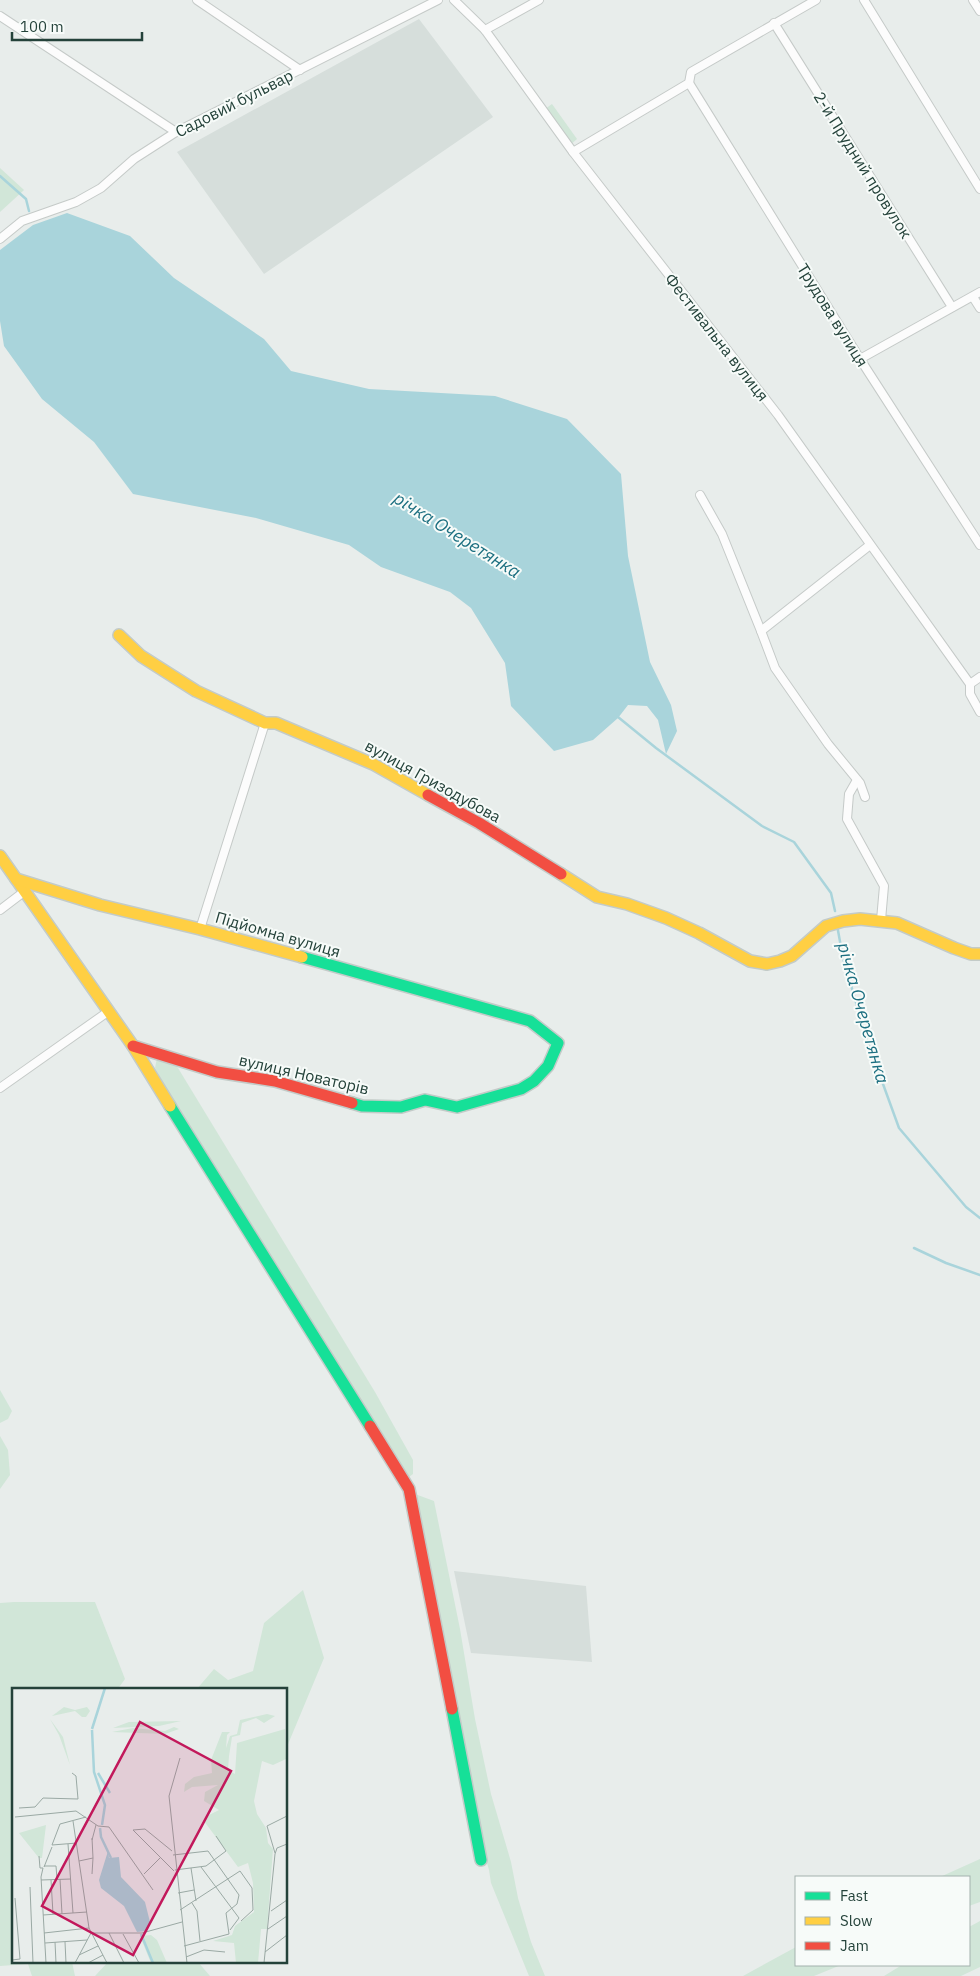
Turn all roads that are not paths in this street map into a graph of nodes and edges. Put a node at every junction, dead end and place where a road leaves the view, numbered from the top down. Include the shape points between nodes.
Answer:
1 (197, 0) edge
2 (438, 0) edge
3 (454, 0) edge
4 (539, 0) edge
5 (816, 0) edge
6 (864, 0) edge
7 (973, 0) edge
8 (980, 11) edge
9 (0, 16) edge
10 (774, 23) junction
11 (485, 30) junction
12 (300, 70) junction
13 (689, 83) junction
14 (176, 132) junction
15 (573, 152) junction
16 (980, 189) edge
17 (0, 239) edge
18 (977, 295) edge
19 (952, 307) junction
20 (980, 308) edge
21 (860, 359) junction
22 (700, 495) dead end
23 (980, 544) edge
24 (870, 545) junction
25 (761, 631) junction
26 (118, 635) dead end
27 (980, 677) edge
28 (970, 684) junction
29 (980, 712) edge
30 (265, 723) junction
31 (858, 780) junction
32 (865, 797) dead end
33 (0, 856) edge
34 (16, 879) junction
35 (25, 891) junction
36 (0, 910) edge
37 (881, 920) junction
38 (200, 929) junction
39 (980, 954) edge
40 (109, 1011) junction
41 (530, 1021) joint
42 (133, 1046) junction
43 (0, 1088) edge
44 (481, 1860) dead end

1 - 12 street
2 - 12 street, Садовий бульвар
3 - 11 street, Фестивальна вулиця
4 - 11 street
5 - 10 street
6 - 16 street
7 - 8 street
9 - 14 street
10 - 13 street via 691,72
10 - 19 street, 2-й Прудний провулок
11 - 15 street, Фестивальна вулиця
12 - 14 street, Садовий бульвар
13 - 15 street
13 - 21 street, Трудова вулиця
14 - 17 street, Садовий бульвар via 134,159 101,188 76,202 22,221
15 - 24 street, Фестивальна вулиця via 778,415
18 - 19 street
18 - 20 street
19 - 21 street
21 - 23 street, Трудова вулиця
22 - 25 street via 722,534
24 - 25 street
24 - 28 street, Фестивальна вулиця
25 - 31 street via 775,668 828,744
26 - 30 street, вулиця Гризодубова via 141,656 196,691
27 - 28 street
28 - 29 street, Фестивальна вулиця via 970,694
30 - 37 street, вулиця Гризодубова via 276,723 373,764 479,823 597,897 666,918 759,963 792,956 826,926 842,921
30 - 38 street
31 - 32 street
31 - 37 street via 849,794 846,819 884,886
33 - 34 street
34 - 35 street
34 - 38 street, Підйомна вулиця via 100,905
35 - 36 street
35 - 40 street
37 - 39 street, вулиця Гризодубова via 971,954
38 - 41 street, Підйомна вулиця
40 - 42 street
40 - 43 street
41 - 42 street, вулиця Новаторів via 558,1043 548,1066 534,1082 521,1089 457,1106 425,1100 401,1107 362,1106 275,1080 217,1072
42 - 44 street via 409,1489

